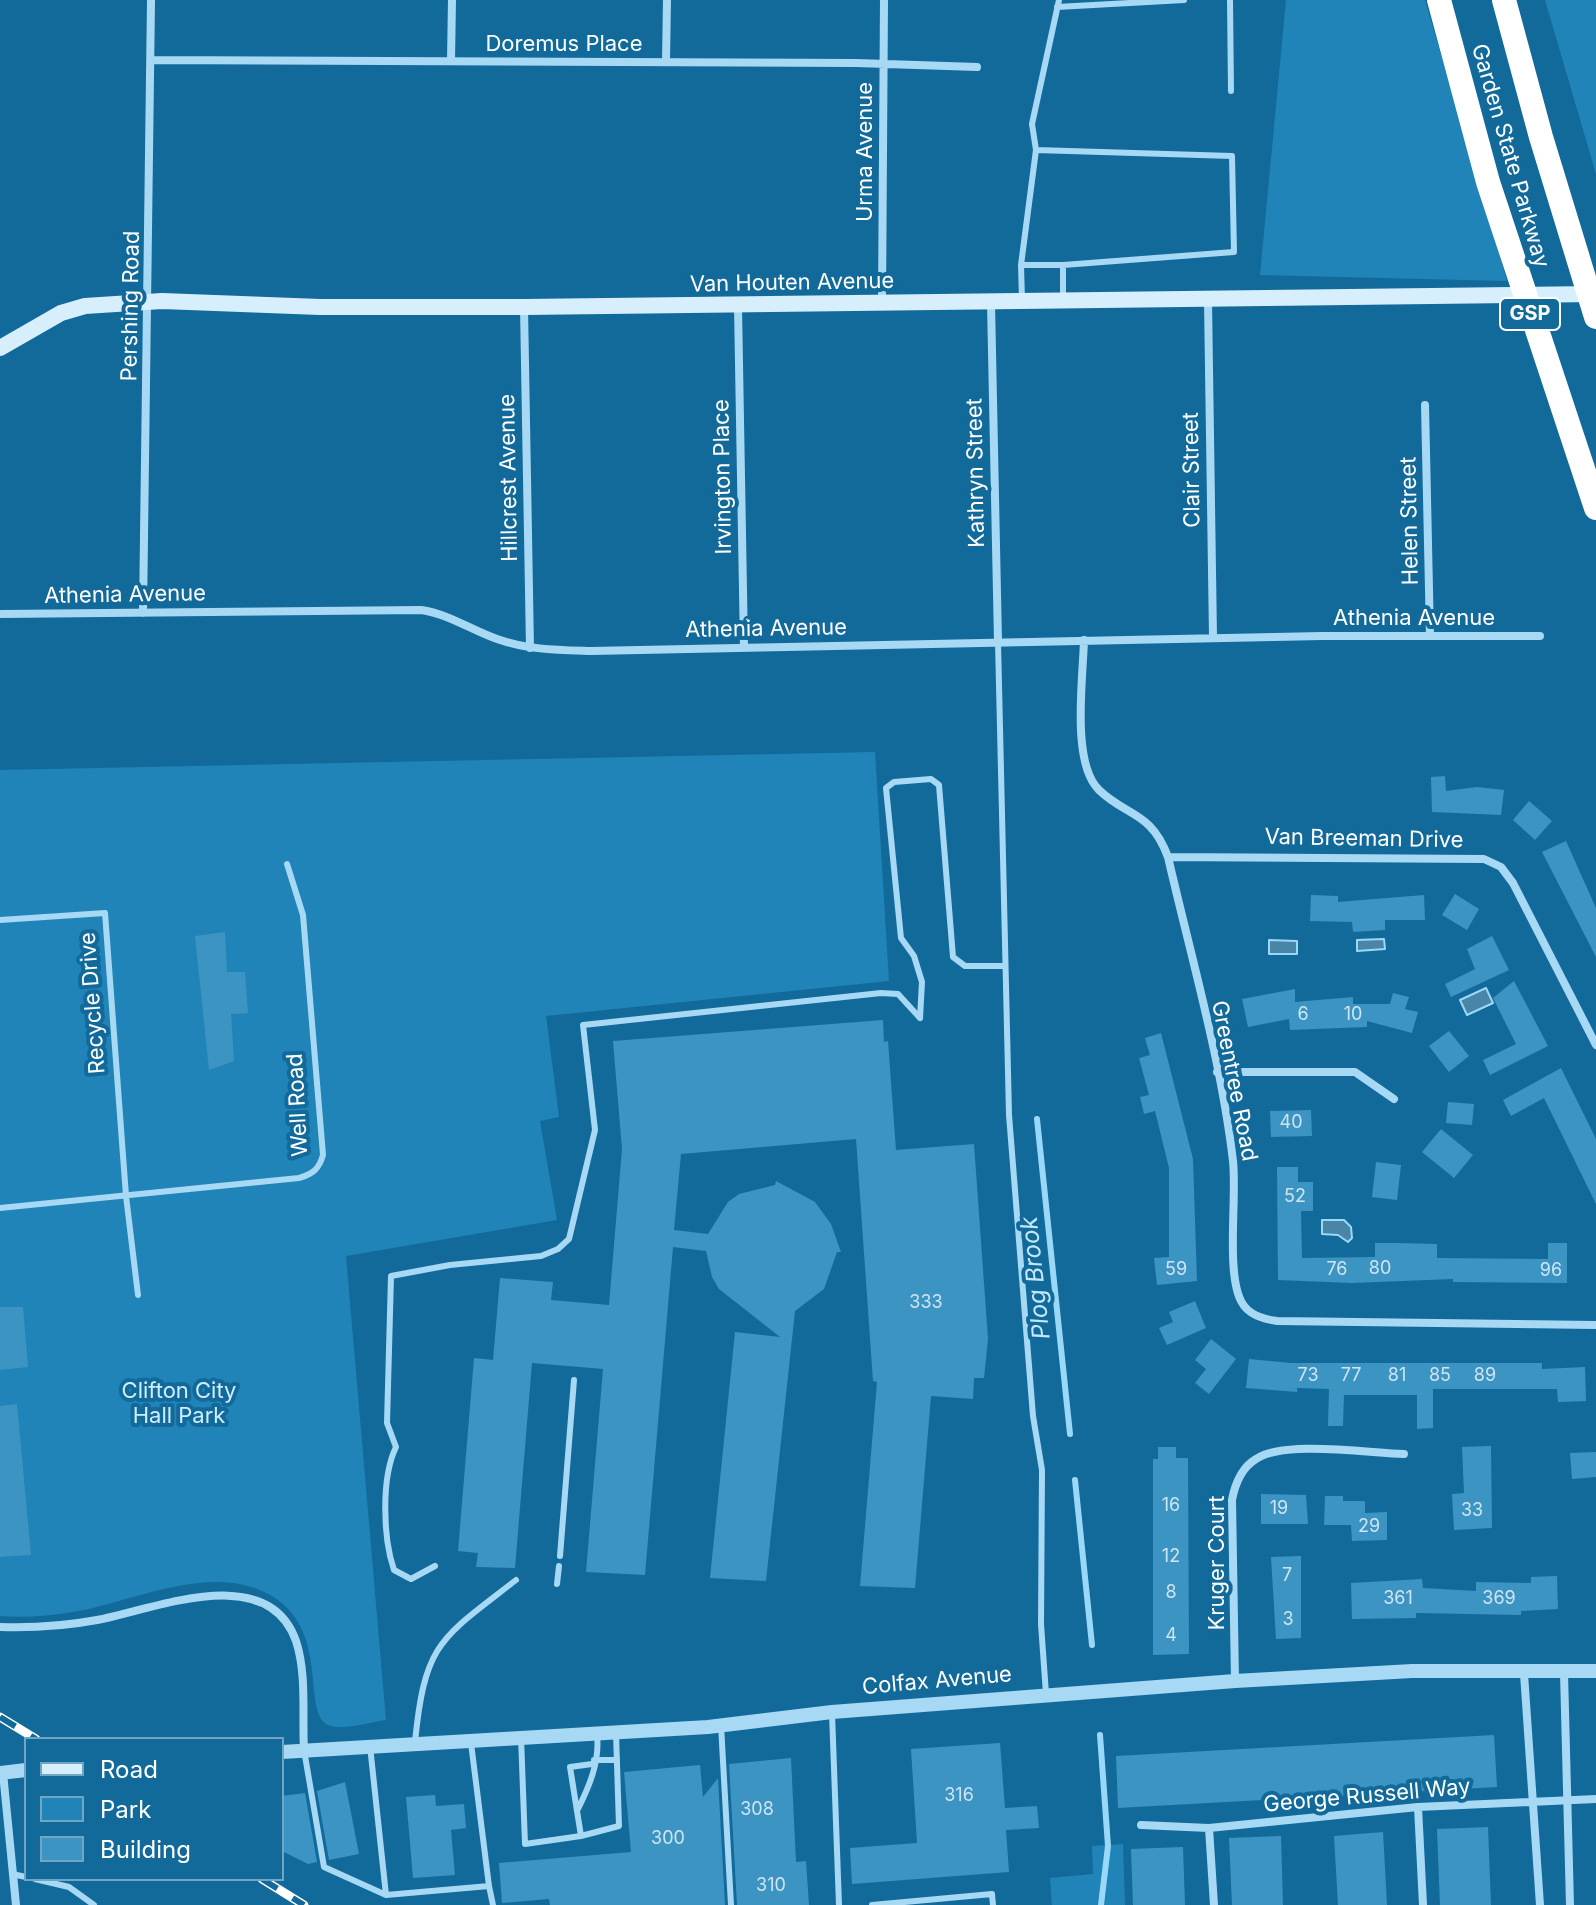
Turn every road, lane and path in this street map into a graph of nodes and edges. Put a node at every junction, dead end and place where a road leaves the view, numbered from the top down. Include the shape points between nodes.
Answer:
1 (151, 0) edge
2 (452, 0) edge
3 (667, 0) edge
4 (884, 0) edge
5 (1184, 0) edge
6 (1230, 0) edge
7 (1439, 0) edge
8 (1504, 0) edge
9 (1058, 4) edge
10 (151, 60) junction
11 (451, 61) junction
12 (666, 62) junction
13 (884, 64) junction
14 (977, 67) dead end
15 (1231, 91) dead end
16 (1036, 150) junction
17 (1021, 265) junction
18 (1063, 265) junction
19 (1596, 294) edge
20 (149, 301) junction
21 (1208, 301) junction
22 (1063, 302) junction
23 (991, 303) junction
24 (1022, 303) junction
25 (882, 304) junction
26 (738, 306) junction
27 (524, 307) junction
28 (1596, 317) edge
29 (0, 348) edge
30 (1425, 405) dead end
31 (1596, 508) edge
32 (143, 613) junction
33 (0, 614) edge
34 (1430, 636) junction
35 (1540, 636) dead end
36 (1213, 638) junction
37 (1084, 640) junction
38 (998, 642) junction
39 (530, 648) junction
40 (744, 648) junction
41 (1168, 857) junction
42 (287, 864) dead end
43 (0, 920) edge
44 (1004, 966) junction
45 (1596, 1045) edge
46 (1217, 1072) junction
47 (1394, 1099) dead end
48 (126, 1196) junction
49 (0, 1208) edge
50 (138, 1295) dead end
51 (1596, 1325) edge
52 (574, 1380) dead end
53 (1404, 1454) dead end
54 (560, 1556) dead end
55 (435, 1566) dead end
56 (559, 1566) dead end
57 (516, 1580) dead end
58 (557, 1584) dead end
59 (0, 1627) edge
60 (1596, 1671) edge
61 (1564, 1673) junction
62 (1524, 1674) junction
63 (1235, 1681) junction
64 (1046, 1694) junction
65 (832, 1712) junction
66 (721, 1725) junction
67 (616, 1733) junction
68 (597, 1735) junction
69 (521, 1737) junction
70 (471, 1740) junction
71 (415, 1742) junction
72 (370, 1746) junction
73 (304, 1750) junction
74 (284, 1752) edge
75 (617, 1760) junction
76 (593, 1762) junction
77 (24, 1770) edge
78 (2, 1773) edge
79 (1596, 1799) edge
80 (1567, 1801) junction
81 (1533, 1802) junction
82 (1418, 1807) junction
83 (577, 1811) junction
84 (1141, 1825) dead end
85 (1209, 1828) junction
86 (581, 1836) junction
87 (12, 1874) junction
88 (24, 1877) edge
89 (44, 1881) edge
90 (489, 1886) junction
91 (386, 1895) junction
92 (16, 1905) edge
93 (94, 1905) edge
94 (493, 1905) edge
95 (731, 1905) edge
96 (839, 1905) edge
97 (872, 1905) edge
98 (993, 1905) edge
99 (1214, 1905) edge
100 (1423, 1905) edge
101 (1540, 1905) edge
102 (1570, 1905) edge

1 - 10 street, Pershing Road
2 - 11 street
3 - 12 street
4 - 13 street, Urma Avenue
5 - 9 lane
6 - 15 lane
7 - 31 highway, Garden State Parkway / GSP via 1488,182
8 - 28 highway, Garden State Parkway / GSP
9 - 16 lane via 1032,124
10 - 11 street, Doremus Place
10 - 20 street, Pershing Road
11 - 12 street, Doremus Place
12 - 13 street, Doremus Place
13 - 14 street, Doremus Place
13 - 25 street, Urma Avenue
16 - 17 lane
16 - 18 lane via 1232,156 1234,252
17 - 18 lane
17 - 24 lane
18 - 22 lane
19 - 21 main road, Van Houten Avenue
20 - 27 main road, Van Houten Avenue
20 - 29 main road, Van Houten Avenue via 61,313
20 - 32 street, Pershing Road
21 - 22 main road, Van Houten Avenue
21 - 36 street, Clair Street
22 - 24 main road, Van Houten Avenue
23 - 24 main road, Van Houten Avenue
23 - 25 main road, Van Houten Avenue
23 - 38 street, Kathryn Street
25 - 26 main road, Van Houten Avenue
26 - 27 main road, Van Houten Avenue
26 - 40 street, Irvington Place
27 - 39 street, Hillcrest Avenue
30 - 34 street, Helen Street
32 - 33 street, Athenia Avenue
32 - 39 street, Athenia Avenue via 421,610
34 - 35 street, Athenia Avenue
34 - 36 street, Athenia Avenue
36 - 37 street, Athenia Avenue
37 - 38 street, Athenia Avenue
37 - 41 street, Greentree Road via 1082,741 1091,782 1142,818
38 - 40 street, Athenia Avenue
38 - 44 lane
39 - 40 street, Athenia Avenue
41 - 45 street, Van Breeman Drive via 1484,859 1501,867 1513,883
41 - 46 street, Greentree Road
42 - 48 lane, Well Road via 303,915 320,1165 299,1178
43 - 48 lane, Recycle Drive via 105,913
44 - 55 lane via 965,966 953,957 939,785 931,779 894,782 886,788 901,938 919,968 920,1018 898,994 881,993 583,1025 595,1130 569,1239 541,1256 391,1276 387,1423 396,1447 389,1461 386,1545 394,1570 411,1579
44 - 64 lane via 1009,1115 1042,1470
46 - 47 street via 1355,1072
46 - 51 street, Greentree Road via 1233,1163 1236,1282 1241,1302 1261,1319
48 - 49 lane, Well Road
48 - 50 lane
52 - 54 lane
53 - 63 street, Kruger Court via 1281,1451 1258,1457 1241,1473 1232,1500
56 - 58 lane
57 - 71 lane via 438,1645 420,1691
59 - 73 street via 70,1625 205,1595 255,1601 275,1613 296,1640
60 - 61 street, Colfax Avenue
61 - 62 street, Colfax Avenue
61 - 80 street
62 - 63 street, Colfax Avenue via 1412,1671
62 - 81 street
63 - 64 street, Colfax Avenue
64 - 65 street, Colfax Avenue
65 - 66 street, Colfax Avenue
65 - 96 lane
66 - 67 street, Colfax Avenue
66 - 95 lane
67 - 68 street, Colfax Avenue
67 - 75 lane
68 - 69 street, Colfax Avenue
68 - 76 lane
69 - 70 street, Colfax Avenue
69 - 86 lane via 525,1844
70 - 71 street, Colfax Avenue
70 - 90 lane
71 - 72 street, Colfax Avenue
72 - 73 street, Colfax Avenue
72 - 91 lane
73 - 74 street, Colfax Avenue
73 - 91 lane via 324,1867
75 - 76 lane
75 - 86 lane via 619,1826
76 - 83 lane via 592,1781
76 - 83 lane via 570,1767
77 - 78 street
78 - 87 street
79 - 80 street, George Russell Way
80 - 81 street, George Russell Way
80 - 102 street
81 - 82 street, George Russell Way
81 - 101 street
82 - 85 street, George Russell Way
82 - 100 street
83 - 86 lane
84 - 85 street, George Russell Way
85 - 99 street
87 - 88 lane
87 - 92 street
89 - 93 lane via 69,1887
90 - 91 lane
90 - 94 lane
97 - 98 lane via 992,1894

